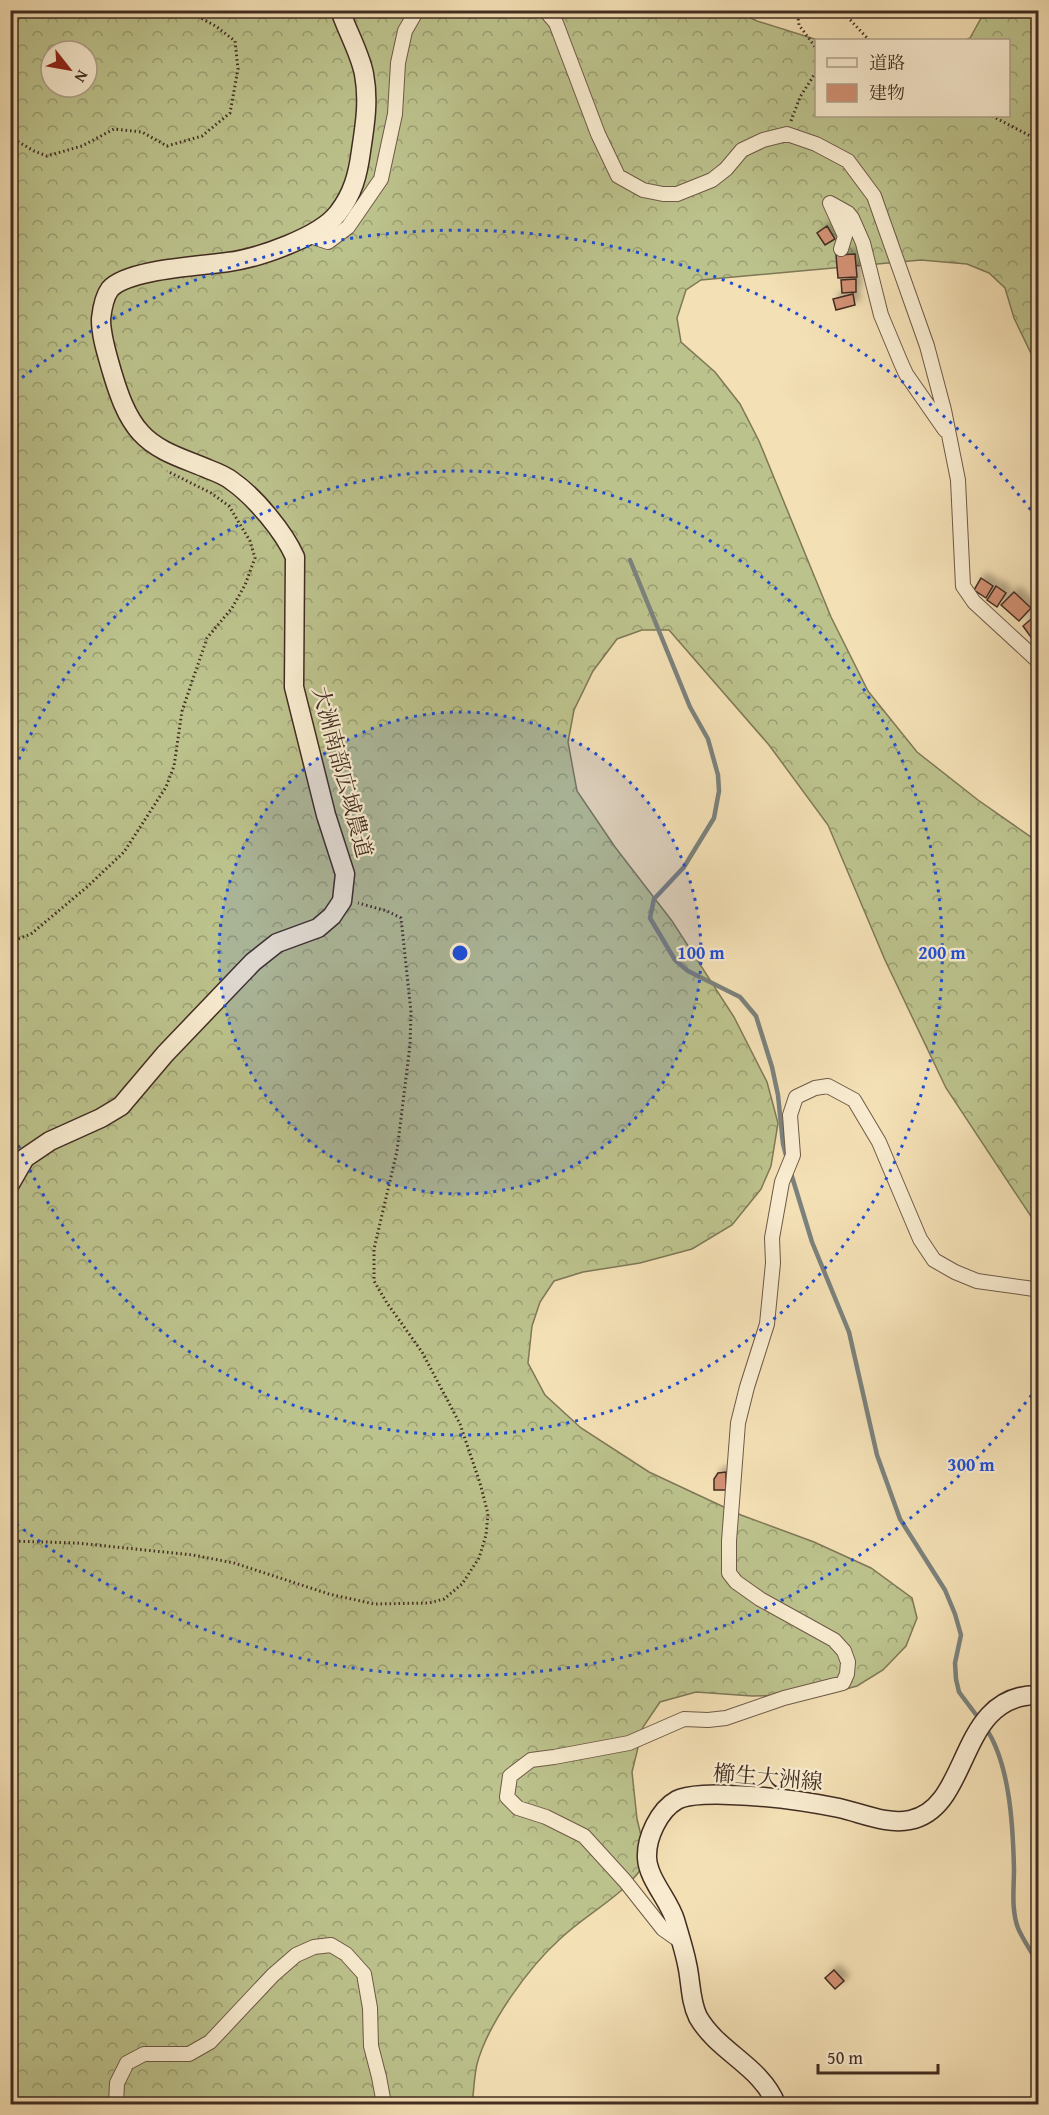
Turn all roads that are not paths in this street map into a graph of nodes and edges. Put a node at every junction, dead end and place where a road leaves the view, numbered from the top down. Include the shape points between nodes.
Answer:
1 (340, 10) edge
2 (417, 10) edge
3 (545, 10) edge
4 (310, 236) junction
5 (840, 249) dead end
6 (949, 436) junction
7 (1038, 661) edge
8 (10, 1184) edge
9 (1038, 1291) edge
10 (1038, 1695) edge
11 (680, 1941) junction
12 (116, 2104) edge
13 (384, 2104) edge
14 (776, 2104) edge

1 - 4 street, 大洲南部広域農道 via 364,72 365,126 350,196 337,216
2 - 4 street via 402,42 395,114 381,179 348,227 328,242
3 - 6 street via 556,23 618,176 643,190 677,194 712,180 742,150 787,134 848,161 874,196 927,346
4 - 8 street, 大洲南部広域農道 via 231,262 152,271 127,280 111,289 102,308 101,332 115,382 140,433 156,446 232,480 287,540 294,557 294,687 345,874 342,901 318,928 277,943 253,962 121,1106 50,1141 25,1158
5 - 6 street via 845,236 830,203 852,218 863,243 881,315 901,363
6 - 7 street via 958,480 963,585 974,602
9 - 11 street via 977,1281 934,1260 920,1239 879,1142 854,1101 828,1086 796,1097 790,1115 793,1155 782,1182 772,1238 767,1324 738,1423 729,1573 760,1599 834,1640 844,1651 847,1674 843,1683 833,1687 801,1693 726,1718 684,1719 629,1743 531,1760 510,1776 507,1797 518,1808 584,1836 663,1929
10 - 11 street, 櫛生大洲線 via 1012,1699 996,1707 939,1802 910,1820 885,1821 838,1808 753,1796 678,1799 655,1824 647,1859 674,1917
11 - 14 street, 櫛生大洲線 via 698,2016 756,2074
12 - 13 street via 117,2083 127,2063 144,2054 189,2054 210,2042 296,1955 331,1945 346,1954 364,1974 371,2046

